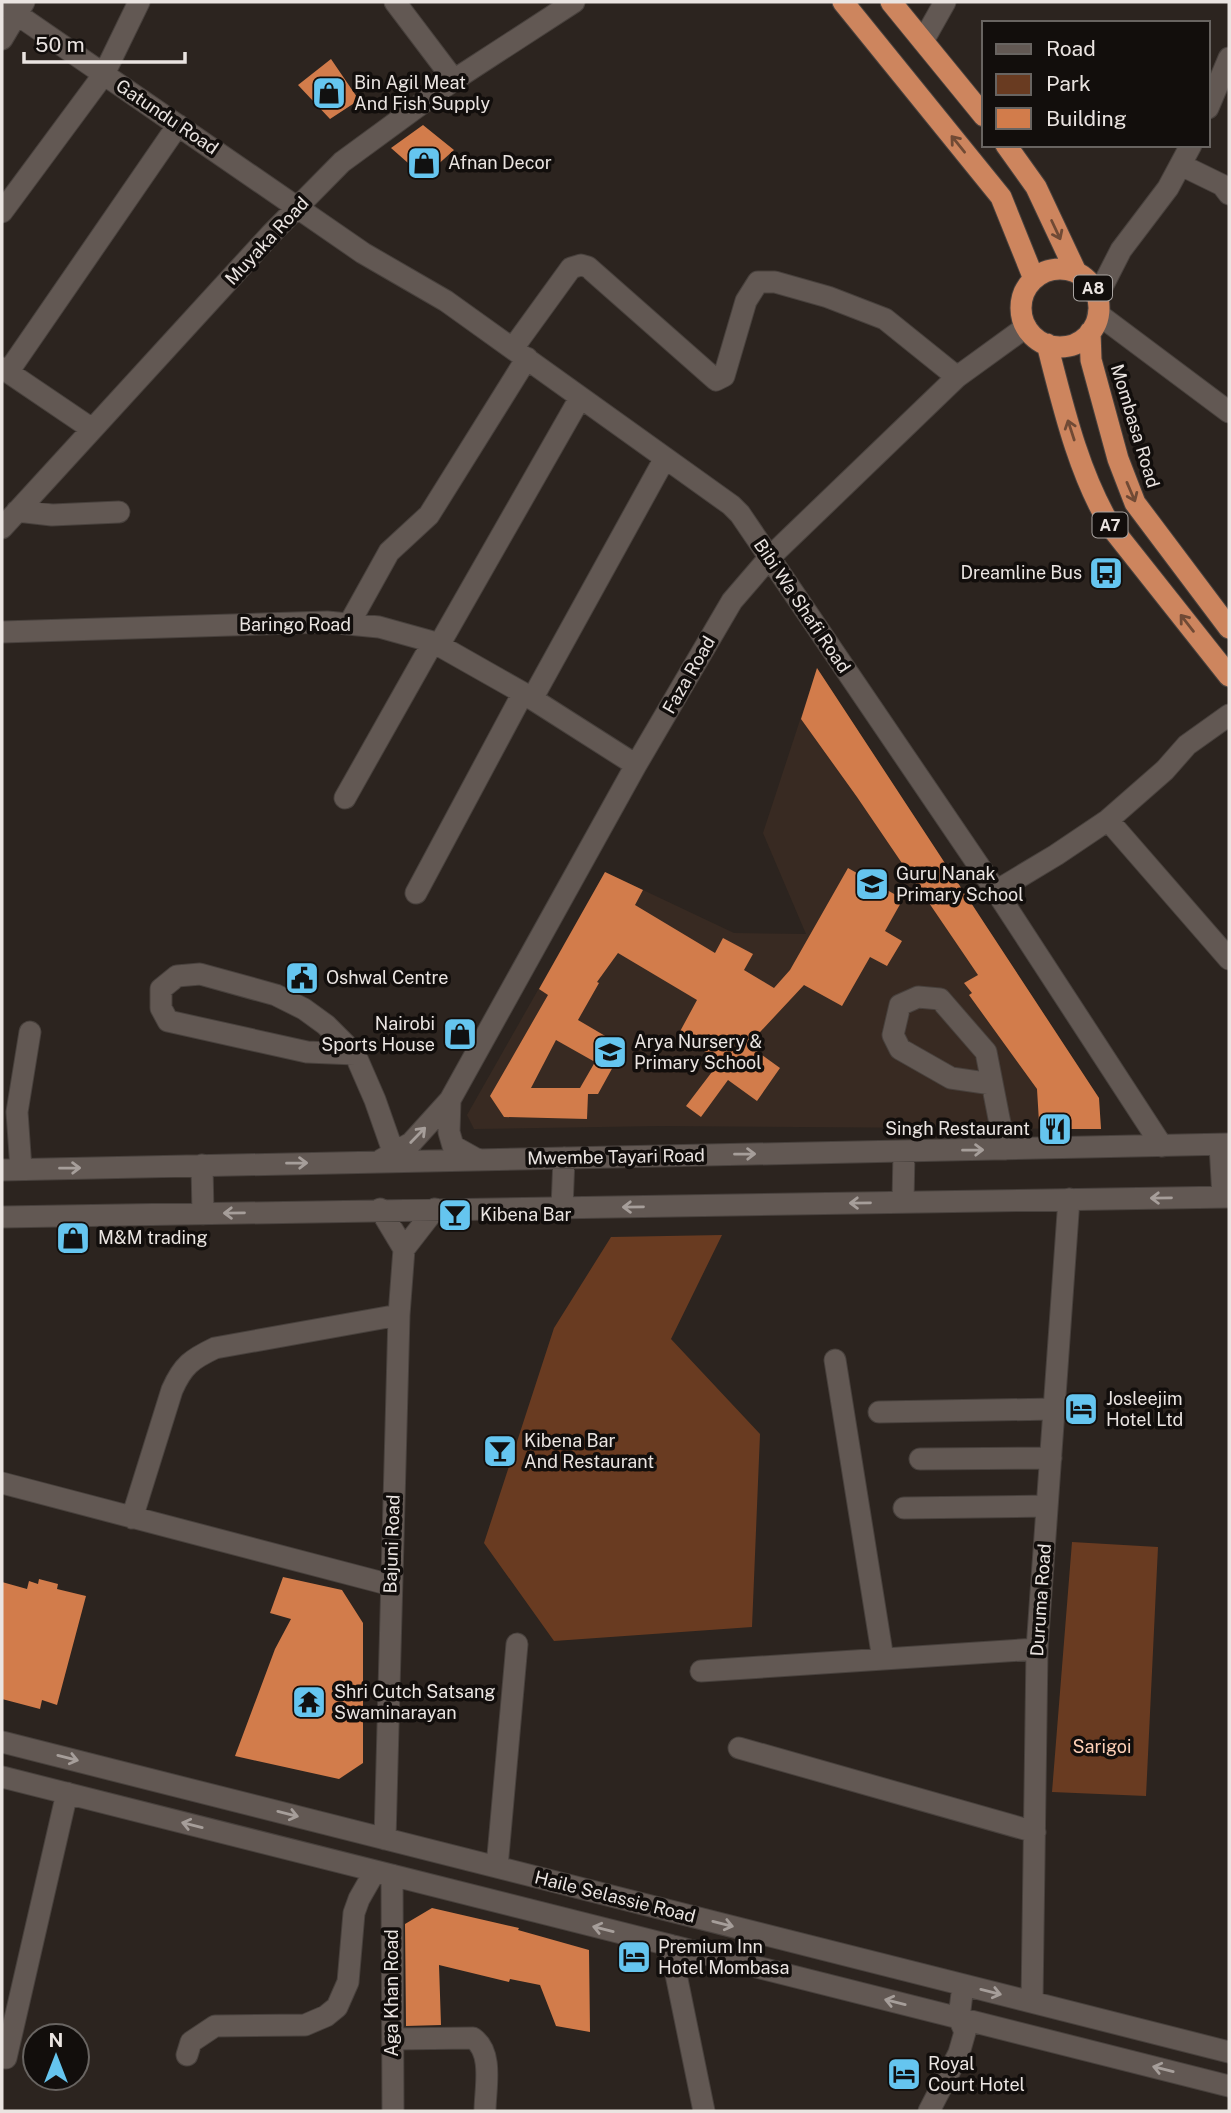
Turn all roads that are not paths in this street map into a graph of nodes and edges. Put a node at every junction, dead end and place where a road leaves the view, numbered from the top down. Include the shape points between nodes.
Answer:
1 (139, 2) edge
2 (395, 2) edge
3 (574, 2) edge
4 (842, 2) edge
5 (891, 2) edge
6 (945, 2) edge
7 (15, 7) edge
8 (2, 39) edge
9 (923, 41) junction
10 (1229, 58) edge
11 (104, 74) junction
12 (454, 80) junction
13 (1210, 103) edge
14 (982, 114) edge
15 (178, 125) junction
16 (1007, 147) edge
17 (1190, 147) edge
18 (1181, 165) junction
19 (1229, 194) edge
20 (298, 207) junction
21 (2, 212) edge
22 (1076, 272) junction
23 (1034, 279) junction
24 (1095, 314) junction
25 (1026, 327) junction
26 (1047, 344) junction
27 (520, 353) junction
28 (5, 370) edge
29 (957, 377) junction
30 (580, 398) junction
31 (1229, 412) edge
32 (92, 429) junction
33 (665, 457) junction
34 (35, 491) junction
35 (118, 512) dead end
36 (52, 515) junction
37 (6, 523) edge
38 (769, 558) junction
39 (349, 624) junction
40 (1229, 628) edge
41 (2, 632) edge
42 (436, 644) junction
43 (1229, 676) edge
44 (527, 696) junction
45 (1229, 715) edge
46 (636, 765) junction
47 (345, 798) dead end
48 (1108, 820) junction
49 (996, 891) junction
50 (416, 893) dead end
51 (1229, 958) edge
52 (30, 1032) dead end
53 (355, 1054) junction
54 (992, 1084) junction
55 (450, 1100) junction
56 (1224, 1144) edge
57 (1162, 1146) junction
58 (1005, 1149) junction
59 (904, 1151) junction
60 (386, 1158) junction
61 (564, 1158) junction
62 (478, 1160) junction
63 (202, 1165) junction
64 (12, 1169) edge
65 (1226, 1197) edge
66 (1069, 1199) junction
67 (903, 1202) junction
68 (562, 1208) junction
69 (380, 1209) junction
70 (435, 1209) junction
71 (203, 1214) junction
72 (2, 1217) edge
73 (404, 1250) junction
74 (399, 1315) junction
75 (835, 1360) dead end
76 (1054, 1409) junction
77 (879, 1412) dead end
78 (1051, 1458) junction
79 (920, 1459) dead end
80 (2, 1483) edge
81 (1047, 1506) junction
82 (904, 1508) dead end
83 (132, 1518) junction
84 (391, 1585) junction
85 (517, 1644) dead end
86 (1037, 1649) junction
87 (883, 1659) junction
88 (701, 1671) dead end
89 (2, 1742) edge
90 (739, 1748) dead end
91 (2, 1777) edge
92 (66, 1793) junction
93 (1035, 1832) junction
94 (385, 1839) junction
95 (452, 1856) junction
96 (498, 1867) junction
97 (384, 1873) junction
98 (450, 1890) junction
99 (670, 1945) junction
100 (963, 1985) junction
101 (1032, 2002) junction
102 (929, 2011) junction
103 (959, 2018) junction
104 (393, 2039) junction
105 (1229, 2052) edge
106 (959, 2053) junction
107 (187, 2055) dead end
108 (6, 2058) dead end
109 (1229, 2086) edge
110 (393, 2111) edge
111 (485, 2111) edge
112 (704, 2111) edge
113 (929, 2111) edge

1 - 11 street
2 - 12 street
3 - 12 street, Muyaka Road
23 -> 4 highway via 1001,197
5 - 9 highway
6 - 9 street
7 - 8 street
7 - 11 street, Gatundu Road
9 - 14 highway
10 - 13 street
11 - 15 street, Gatundu Road
11 - 21 street
12 - 20 street, Muyaka Road via 342,162
15 - 20 street, Gatundu Road
15 - 28 street
16 -> 22 highway via 1036,187
17 - 18 street
18 - 19 street via 1222,185
18 - 24 street via 1121,250
20 - 27 street, Bibi Wa Shafi Road
20 - 32 street, Muyaka Road
22 - 23 highway, A8 via 1054,269
22 - 24 highway, A8 via 1089,282
23 - 25 highway via 1021,302
24 - 26 highway via 1070,345
24 - 31 street
24 -> 40 highway, Mombasa Road / A7 via 1091,360 1135,503
25 - 26 highway
25 - 29 street, Faza Road
43 -> 26 highway, A7 via 1099,508
27 - 29 street via 571,268 581,265 716,380 723,376 746,301 758,282 775,282 828,297 885,319
27 - 30 street, Bibi Wa Shafi Road
27 - 39 street via 429,515 389,552
28 - 32 street
29 - 38 street, Faza Road
30 - 33 street, Bibi Wa Shafi Road
30 - 42 street
32 - 34 street, Muyaka Road
33 - 38 street, Bibi Wa Shafi Road via 731,505
33 - 44 street
34 - 36 street
34 - 37 street, Muyaka Road
35 - 36 street
36 - 37 street
38 - 46 street, Faza Road via 732,601
38 - 49 street, Bibi Wa Shafi Road
39 - 41 street, Baringo Road
39 - 42 street, Baringo Road via 379,627
42 - 44 street, Baringo Road
42 - 47 street
44 - 46 street, Baringo Road
44 - 50 street
45 - 48 street via 1187,745
46 - 55 street, Faza Road
48 - 49 street
48 - 51 street
49 - 57 street, Bibi Wa Shafi Road
52 - 64 street
53 - 53 street via 307,1052 168,1021 161,1008 161,989 177,976 200,974 276,995 326,1025
53 - 60 street via 375,1100
54 - 54 street via 986,1052 940,999 918,997 900,1005 892,1035 900,1049 951,1078
54 - 58 street
60 -> 55 street, Faza Road via 411,1143
55 - 62 street via 453,1146
56 - 57 street, Mwembe Tayari Road
56 - 65 street
57 - 58 street, Mwembe Tayari Road
59 -> 58 street, Mwembe Tayari Road
61 -> 59 street, Mwembe Tayari Road
59 - 67 street
60 - 62 street, Mwembe Tayari Road
63 -> 60 street, Mwembe Tayari Road
61 - 62 street, Mwembe Tayari Road
61 - 68 street
64 -> 63 street, Mwembe Tayari Road
63 - 71 street
65 -> 66 street
66 - 67 street
66 - 76 street, Duruma Road
67 -> 68 street
68 - 70 street
69 - 70 street
69 -> 71 street
69 - 73 street
70 - 73 street
71 - 72 street
73 - 74 street, Bajuni Road
74 - 83 street via 215,1348 193,1359 172,1390
74 - 84 street, Bajuni Road
75 - 87 street
76 - 77 street
76 - 78 street, Duruma Road
78 - 79 street
78 - 81 street, Duruma Road
80 - 83 street
81 - 82 street
81 - 86 street, Duruma Road
83 - 84 street
84 - 94 street, Bajuni Road
85 - 96 street
86 - 87 street
86 - 93 street, Duruma Road
87 - 88 street
89 -> 94 street, Haile Selassie Road
90 - 93 street
91 - 92 street, Haile Selassie Road
97 -> 92 street, Haile Selassie Road
92 - 108 street
93 - 101 street, Duruma Road
94 - 95 street, Haile Selassie Road
95 - 96 street, Haile Selassie Road
95 - 98 street
96 -> 100 street, Haile Selassie Road
97 - 98 street, Haile Selassie Road
97 - 104 street, Aga Khan Road
97 - 107 street via 359,1899 354,1913 348,1982 337,2007 305,2025 215,2026 191,2042
99 -> 98 street, Haile Selassie Road
102 -> 99 street, Haile Selassie Road
99 - 112 street
100 -> 101 street, Haile Selassie Road
100 - 103 street
101 - 105 street, Haile Selassie Road
102 - 103 street, Haile Selassie Road
102 - 106 street via 948,2025
103 - 106 street via 965,2032
109 -> 103 street, Haile Selassie Road
104 - 110 street, Aga Khan Road
104 - 111 street via 474,2038 486,2054
106 - 113 street

